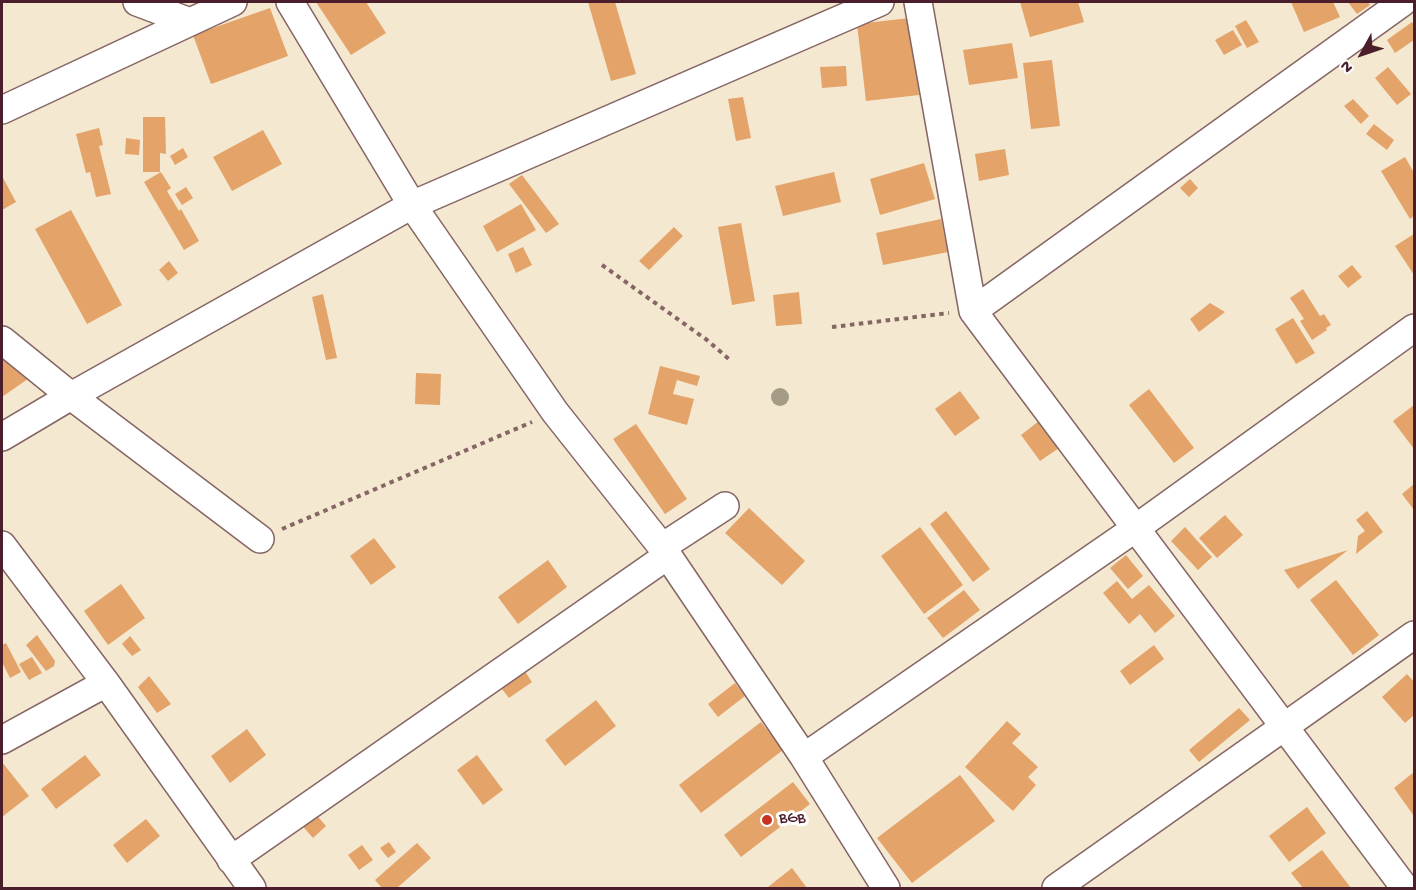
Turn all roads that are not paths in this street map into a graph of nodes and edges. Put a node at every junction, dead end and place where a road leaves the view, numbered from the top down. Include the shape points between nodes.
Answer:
1 (137, 2) edge
2 (233, 2) edge
3 (290, 2) edge
4 (880, 2) edge
5 (918, 2) edge
6 (1403, 2) edge
7 (190, 22) junction
8 (2, 110) edge
9 (412, 205) junction
10 (973, 311) junction
11 (1414, 328) edge
12 (2, 340) edge
13 (71, 396) junction
14 (2, 437) edge
15 (725, 506) dead end
16 (1136, 528) junction
17 (260, 539) road end
18 (2, 545) edge
19 (665, 551) junction
20 (1414, 635) edge
21 (106, 683) junction
22 (1285, 728) junction
23 (2, 740) edge
24 (804, 757) junction
25 (231, 860) junction
26 (252, 888) edge
27 (886, 888) edge
28 (1056, 888) edge
29 (1405, 888) edge

1 - 7 street
2 - 7 street
3 - 9 street
4 - 9 street
5 - 10 street
6 - 10 street
7 - 8 street
9 - 13 street
9 - 19 street via 555,412
10 - 16 street
11 - 16 street
12 - 13 street
13 - 14 street
13 - 17 street
15 - 19 street
16 - 22 street
16 - 24 street
18 - 21 street
19 - 24 street
19 - 25 street
20 - 22 street
21 - 23 street
21 - 25 street
22 - 28 street
22 - 29 street
24 - 27 street
25 - 26 street

